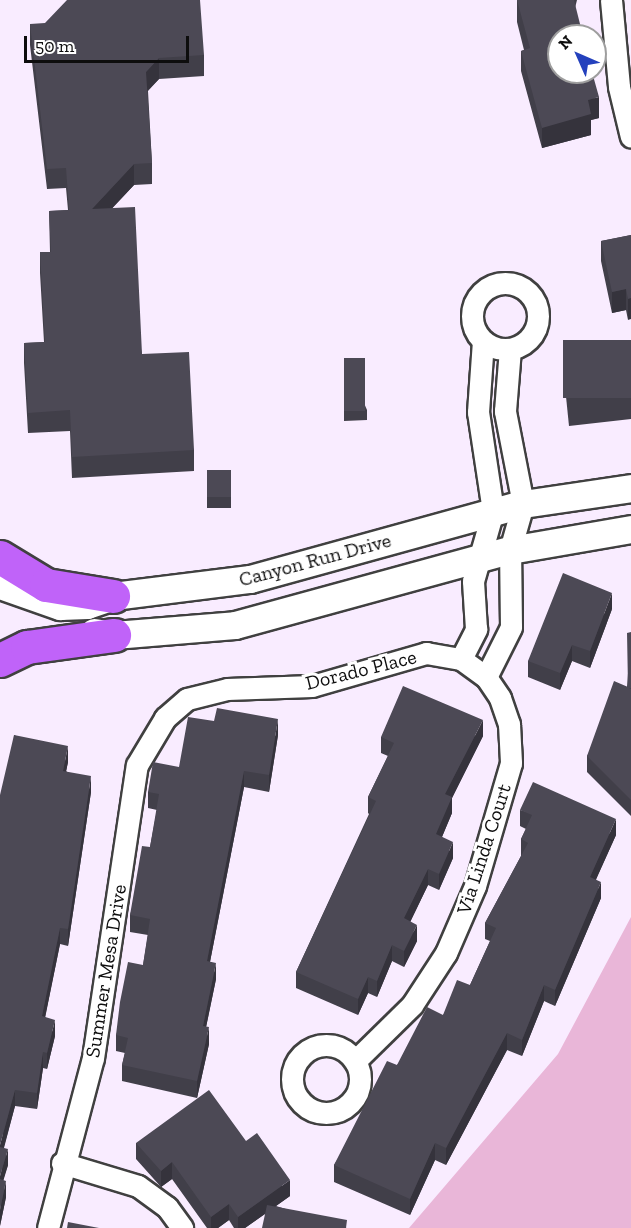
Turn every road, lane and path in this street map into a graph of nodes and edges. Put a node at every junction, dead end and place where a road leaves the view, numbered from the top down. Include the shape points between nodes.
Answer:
1 (610, 0) edge
2 (631, 137) edge
3 (483, 342) junction
4 (510, 349) junction
5 (631, 488) edge
6 (516, 527) junction
7 (631, 529) edge
8 (487, 534) junction
9 (0, 557) edge
10 (0, 585) edge
11 (113, 596) junction
12 (114, 635) junction
13 (0, 643) edge
14 (461, 659) junction
15 (0, 660) edge
16 (486, 677) junction
17 (165, 718) joint
18 (355, 1062) dead end
19 (62, 1163) junction
20 (48, 1228) edge
21 (182, 1228) edge

1 - 2 street via 619,87
3 - 4 street
3 - 4 street via 473,325 477,298 491,286 516,284 532,296 538,317 530,338
3 - 8 street via 478,412
4 - 6 street via 506,411
5 - 6 street, Canyon Run Drive
6 - 7 street, Canyon Run Drive
6 - 8 street, Canyon Run Drive
6 - 8 street, Canyon Run Drive
6 - 16 street via 511,627
8 - 11 street, Canyon Run Drive via 250,579
8 - 12 street, Canyon Run Drive via 235,625
8 - 14 street via 472,592 476,629
9 - 11 main road via 46,585
10 - 11 street, Canyon Run Drive via 60,606
12 - 13 street, Canyon Run Drive via 47,628
12 - 15 main road via 27,647
14 - 16 street, Dorado Place
14 - 17 street, Dorado Place via 426,653 312,686 227,689 187,699
16 - 18 street, Via Linda Court via 509,724 511,763 475,886 446,953 412,1005
17 - 19 street, Summer Mesa Drive via 137,765 93,1058
19 - 20 street, Summer Mesa Drive
19 - 21 street via 138,1185 167,1207

